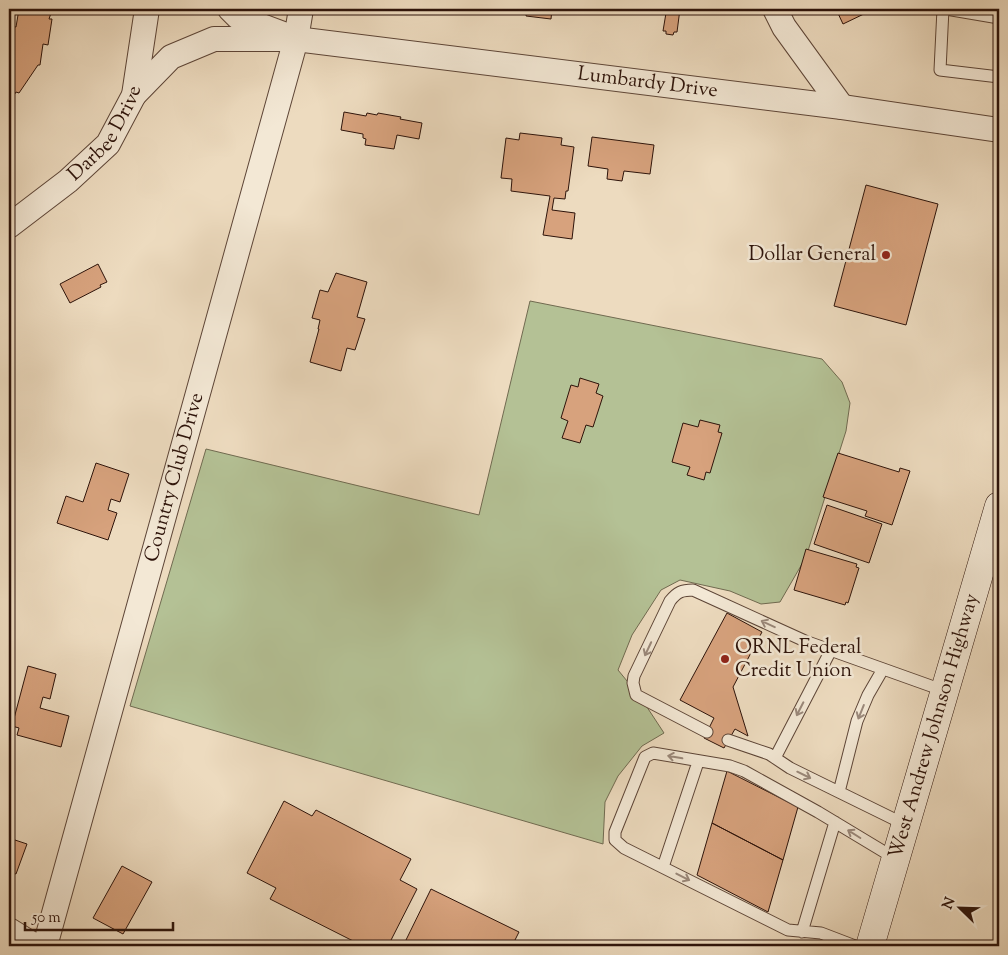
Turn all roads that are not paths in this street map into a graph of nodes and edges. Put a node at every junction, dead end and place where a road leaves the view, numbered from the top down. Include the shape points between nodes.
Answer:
1 (147, 9) edge
2 (230, 9) edge
3 (300, 9) edge
4 (775, 9) edge
5 (944, 9) edge
6 (999, 18) edge
7 (296, 39) junction
8 (999, 77) edge
9 (134, 95) junction
10 (842, 107) junction
11 (999, 130) edge
12 (9, 226) edge
13 (999, 506) edge
14 (830, 650) junction
15 (884, 669) junction
16 (945, 691) junction
17 (707, 732) dead end
18 (728, 740) dead end
19 (775, 758) junction
20 (698, 762) junction
21 (839, 792) junction
22 (835, 822) junction
23 (906, 825) junction
24 (896, 859) junction
25 (663, 867) junction
26 (9, 930) edge
27 (802, 932) junction
28 (35, 946) edge
29 (45, 946) edge
30 (855, 946) edge
31 (870, 946) edge

1 - 9 street, Darbee Drive
2 - 7 street via 238,16
3 - 7 street, Country Club Drive
4 - 10 street via 784,27
5 - 6 lane
5 - 8 lane via 940,70
7 - 9 street via 214,38 171,56
7 - 10 street, Lumbardy Drive
7 - 29 street, Country Club Drive
9 - 12 street, Darbee Drive via 108,144 68,181
10 - 11 street, Lumbardy Drive
13 - 16 main road, West Andrew Johnson Highway
14 - 15 lane
14 -> 17 lane via 693,590 677,593 670,601 633,683 636,695
14 -> 19 lane
15 - 16 lane
15 -> 21 lane via 857,721
16 - 23 main road, West Andrew Johnson Highway
18 - 19 lane
19 -> 21 lane
20 - 22 lane via 744,771
20 - 25 lane
20 -> 25 lane via 653,753 645,757 615,832 615,840 624,848
21 - 23 lane
24 -> 22 lane
22 - 27 lane
23 - 24 main road, West Andrew Johnson Highway
24 - 31 main road, West Andrew Johnson Highway
25 -> 27 lane via 788,930
26 - 28 street
27 - 30 lane via 821,933

